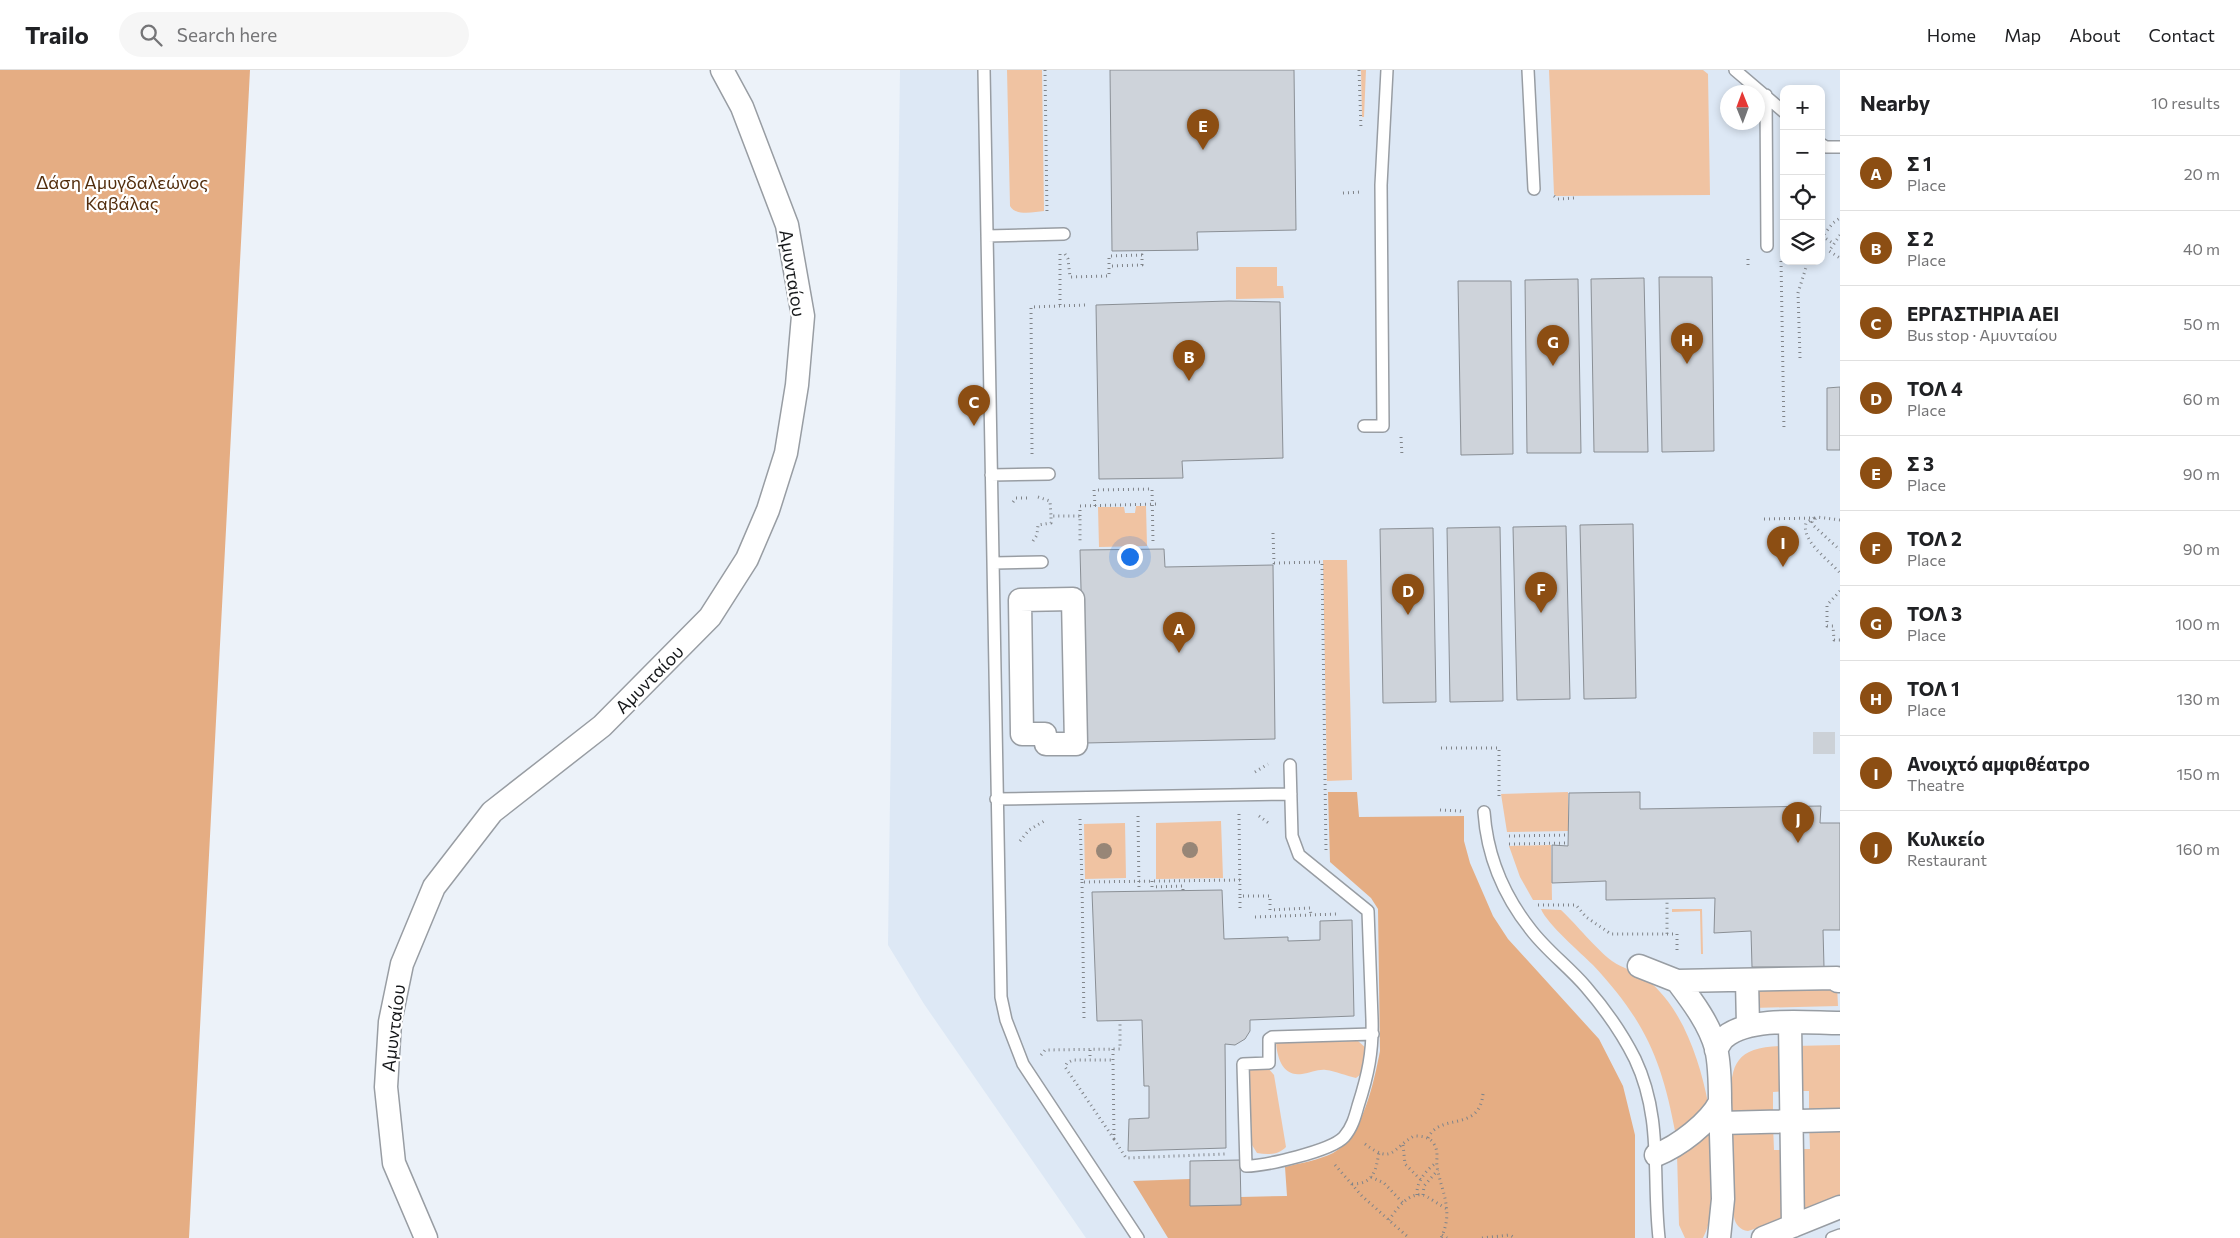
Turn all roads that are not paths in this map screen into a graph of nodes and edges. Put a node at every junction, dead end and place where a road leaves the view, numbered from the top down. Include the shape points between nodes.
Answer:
1 (722, 70) edge
2 (984, 70) edge
3 (1387, 70) edge
4 (1528, 70) edge
5 (1734, 70) edge
6 (1766, 95) junction
7 (1780, 108) edge
8 (1825, 146) edge
9 (1840, 147) edge
10 (1534, 189) dead end
11 (1064, 234) dead end
12 (987, 236) junction
13 (1767, 246) dead end
14 (1364, 426) dead end
15 (1049, 474) dead end
16 (991, 475) junction
17 (1042, 562) dead end
18 (994, 563) junction
19 (1073, 599) joint
20 (1290, 765) dead end
21 (1291, 794) junction
22 (996, 799) junction
23 (1484, 812) dead end
24 (1638, 966) dead end
25 (1747, 980) junction
26 (1677, 981) junction
27 (1840, 981) edge
28 (1790, 1023) junction
29 (1840, 1023) edge
30 (1748, 1026) junction
31 (1372, 1034) junction
32 (1716, 1050) junction
33 (1720, 1112) junction
34 (1840, 1120) edge
35 (1791, 1121) junction
36 (1656, 1155) junction
37 (1840, 1207) edge
38 (1793, 1226) junction
39 (1840, 1235) edge
40 (426, 1238) edge
41 (1138, 1238) edge
42 (1659, 1238) edge
43 (1719, 1238) edge
44 (1763, 1238) edge
45 (1832, 1238) edge

1 - 40 street, Αμυνταίου via 742,107 787,225 802,316 797,385 786,453 768,510 747,559 710,617 602,726 492,812 434,887 402,964 390,1022 386,1087 394,1163
2 - 12 lane
3 - 14 lane via 1381,185 1383,426
4 - 10 lane
5 - 6 lane
6 - 7 lane
6 - 13 lane
8 - 9 lane
11 - 12 lane
12 - 16 lane
15 - 16 lane
16 - 18 lane
17 - 18 lane
18 - 22 lane
19 - 19 street via 1020,600 1022,734 1046,734 1046,744 1076,744
20 - 21 lane
21 - 22 lane
21 - 31 lane via 1292,836 1299,855 1368,911
22 - 41 lane via 1000,992 1006,1020 1023,1064
23 - 36 lane via 1488,842 1509,898 1532,931 1609,1016 1634,1058 1653,1115
24 - 26 street
25 - 26 street
25 - 27 street via 1837,978
25 - 30 street
26 - 32 street via 1695,1004
28 - 29 street
28 - 30 street
28 - 35 street
30 - 32 street via 1725,1037
31 - 31 lane via 1272,1037 1269,1039 1269,1063 1243,1064 1246,1166 1260,1166 1305,1154 1342,1139 1353,1122 1370,1070
32 - 33 street
33 - 35 street
33 - 36 street via 1716,1109 1685,1140
33 - 43 street via 1723,1199
34 - 35 street
35 - 38 street
36 - 42 lane
37 - 38 street
38 - 44 street
39 - 45 lane

